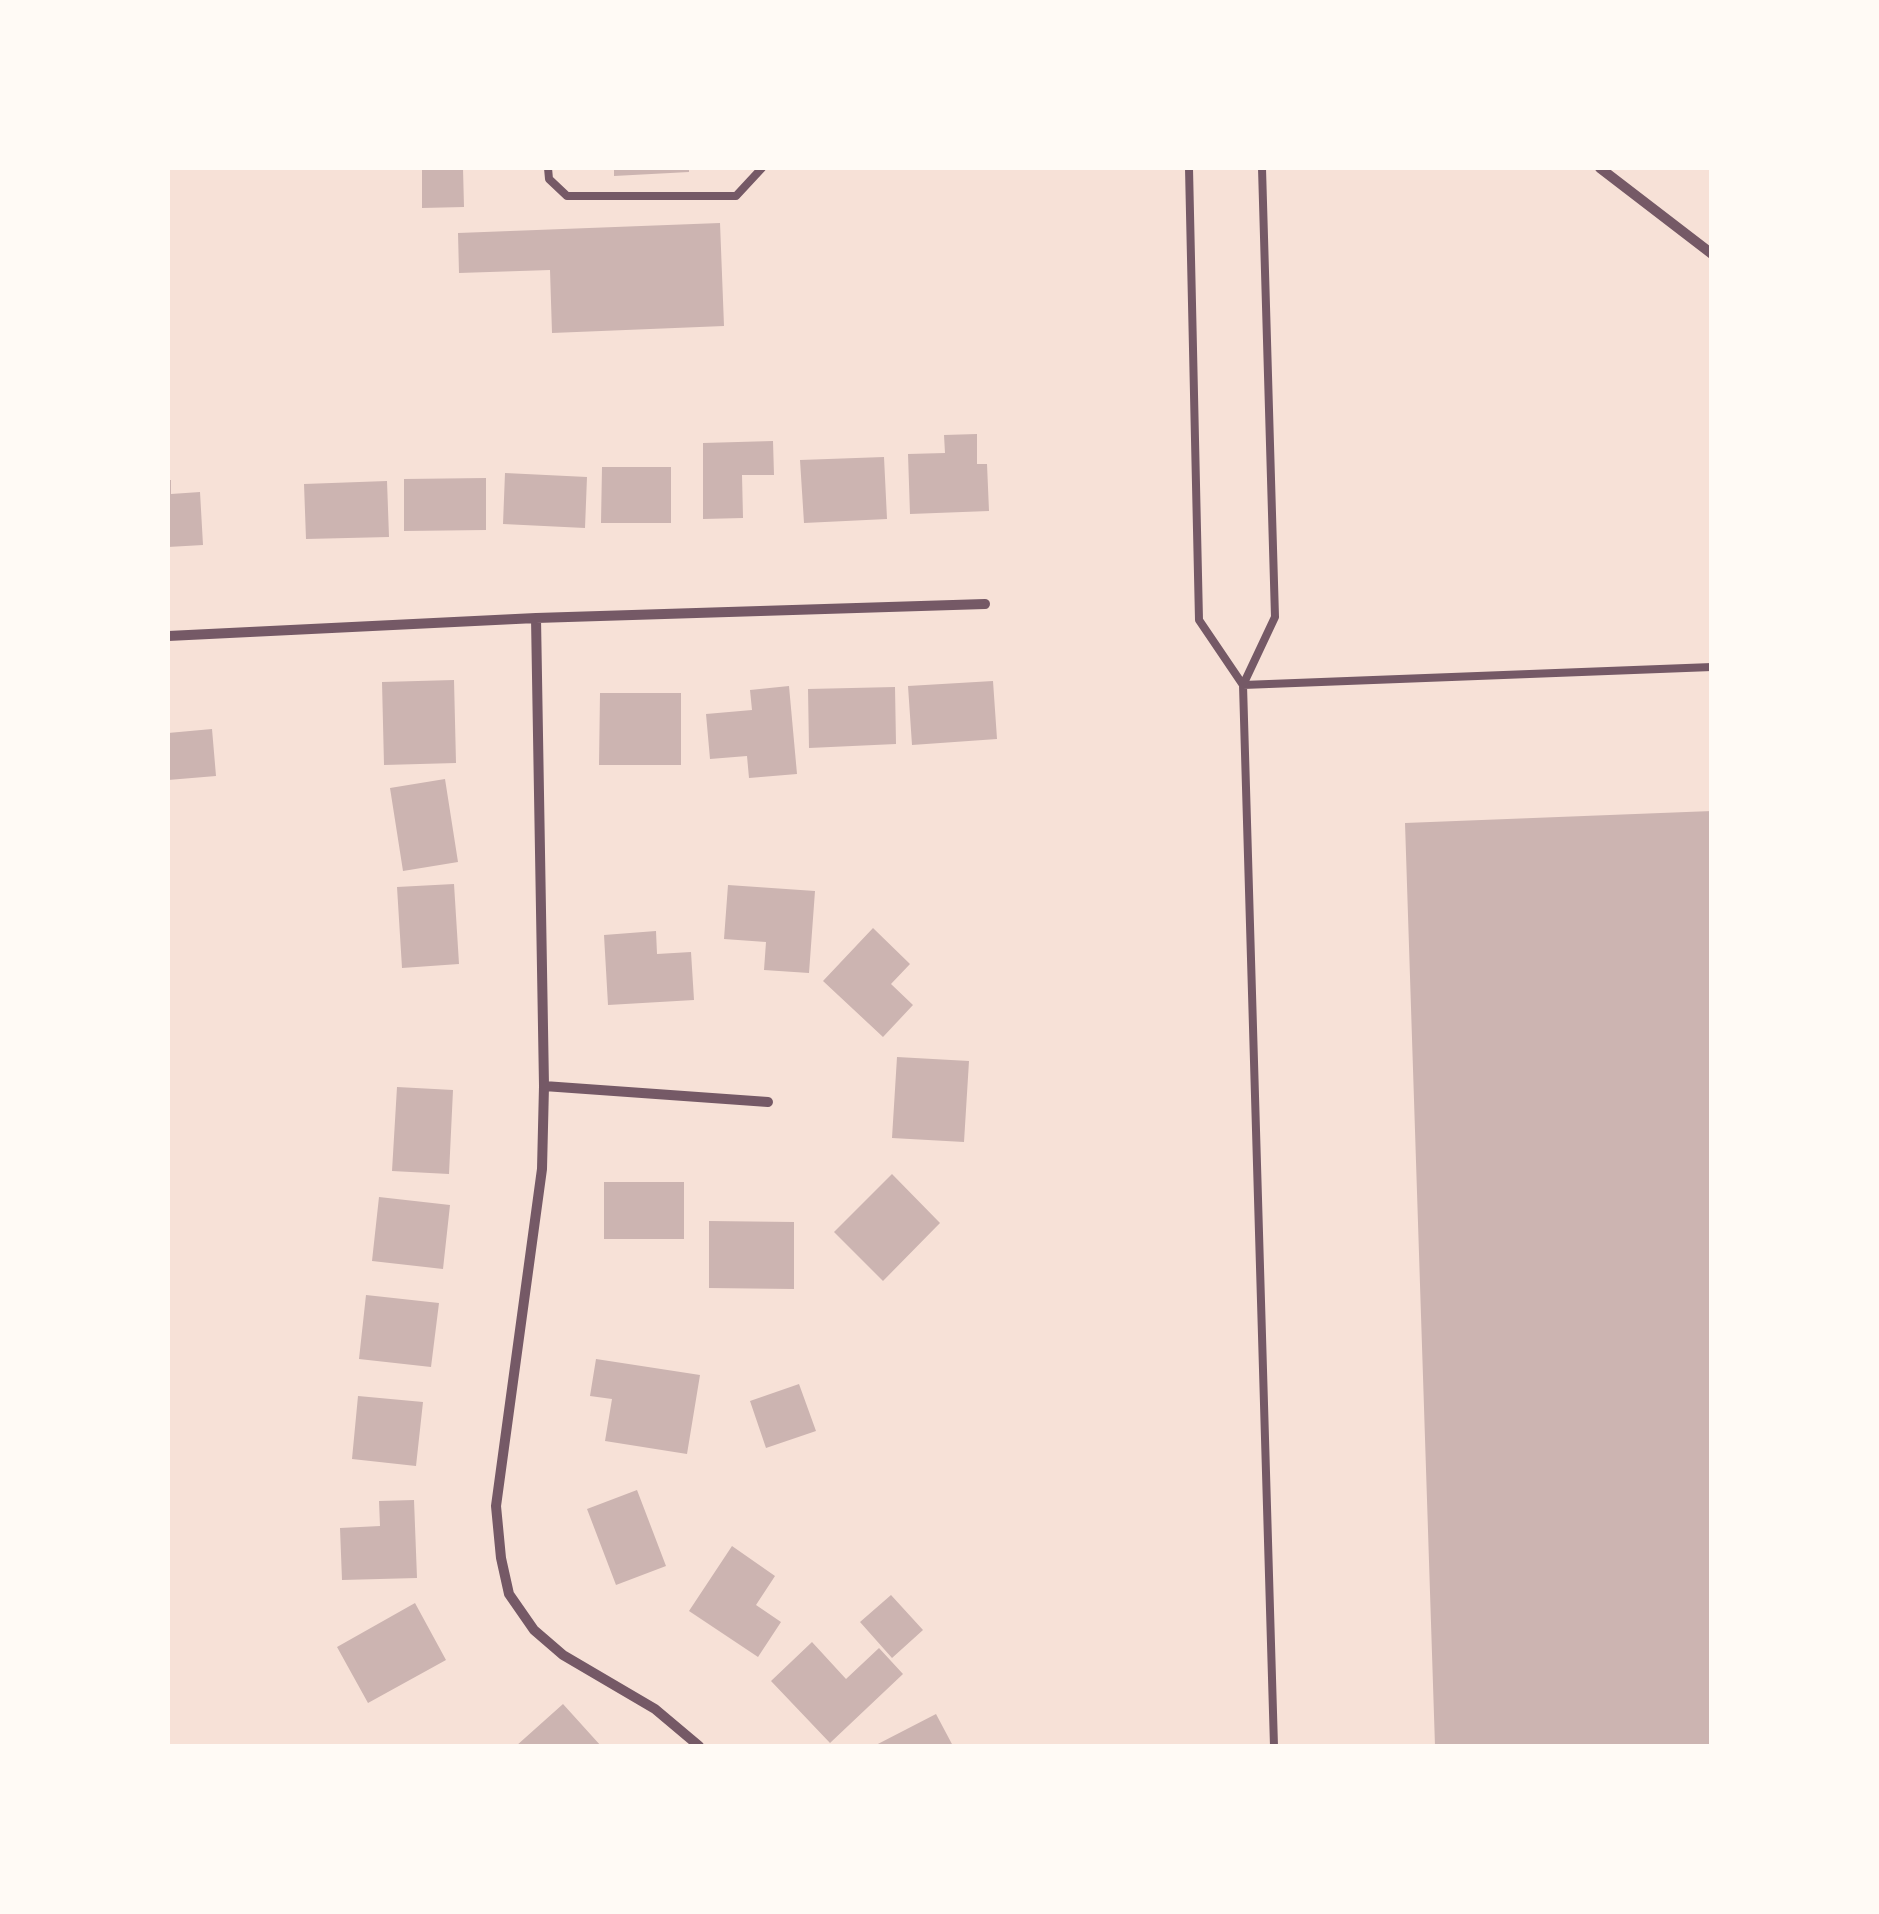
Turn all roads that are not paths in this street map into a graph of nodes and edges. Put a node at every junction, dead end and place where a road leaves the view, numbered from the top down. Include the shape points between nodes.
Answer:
1 (548, 168) edge
2 (762, 168) edge
3 (1189, 168) edge
4 (1262, 168) edge
5 (1600, 168) edge
6 (1712, 254) edge
7 (985, 604) dead end
8 (536, 618) junction
9 (168, 636) edge
10 (1712, 667) edge
11 (1244, 685) junction
12 (544, 1086) junction
13 (768, 1102) dead end
14 (700, 1746) edge
15 (1274, 1746) edge

1 - 2 lane via 549,179 568,196 736,196
3 - 11 lane via 1200,620
4 - 11 lane via 1276,617
5 - 6 street
7 - 8 street
8 - 9 street
8 - 12 street
10 - 11 lane
11 - 15 lane
12 - 13 street
12 - 14 street via 542,1168 496,1506 509,1594 534,1630 564,1654 655,1709

